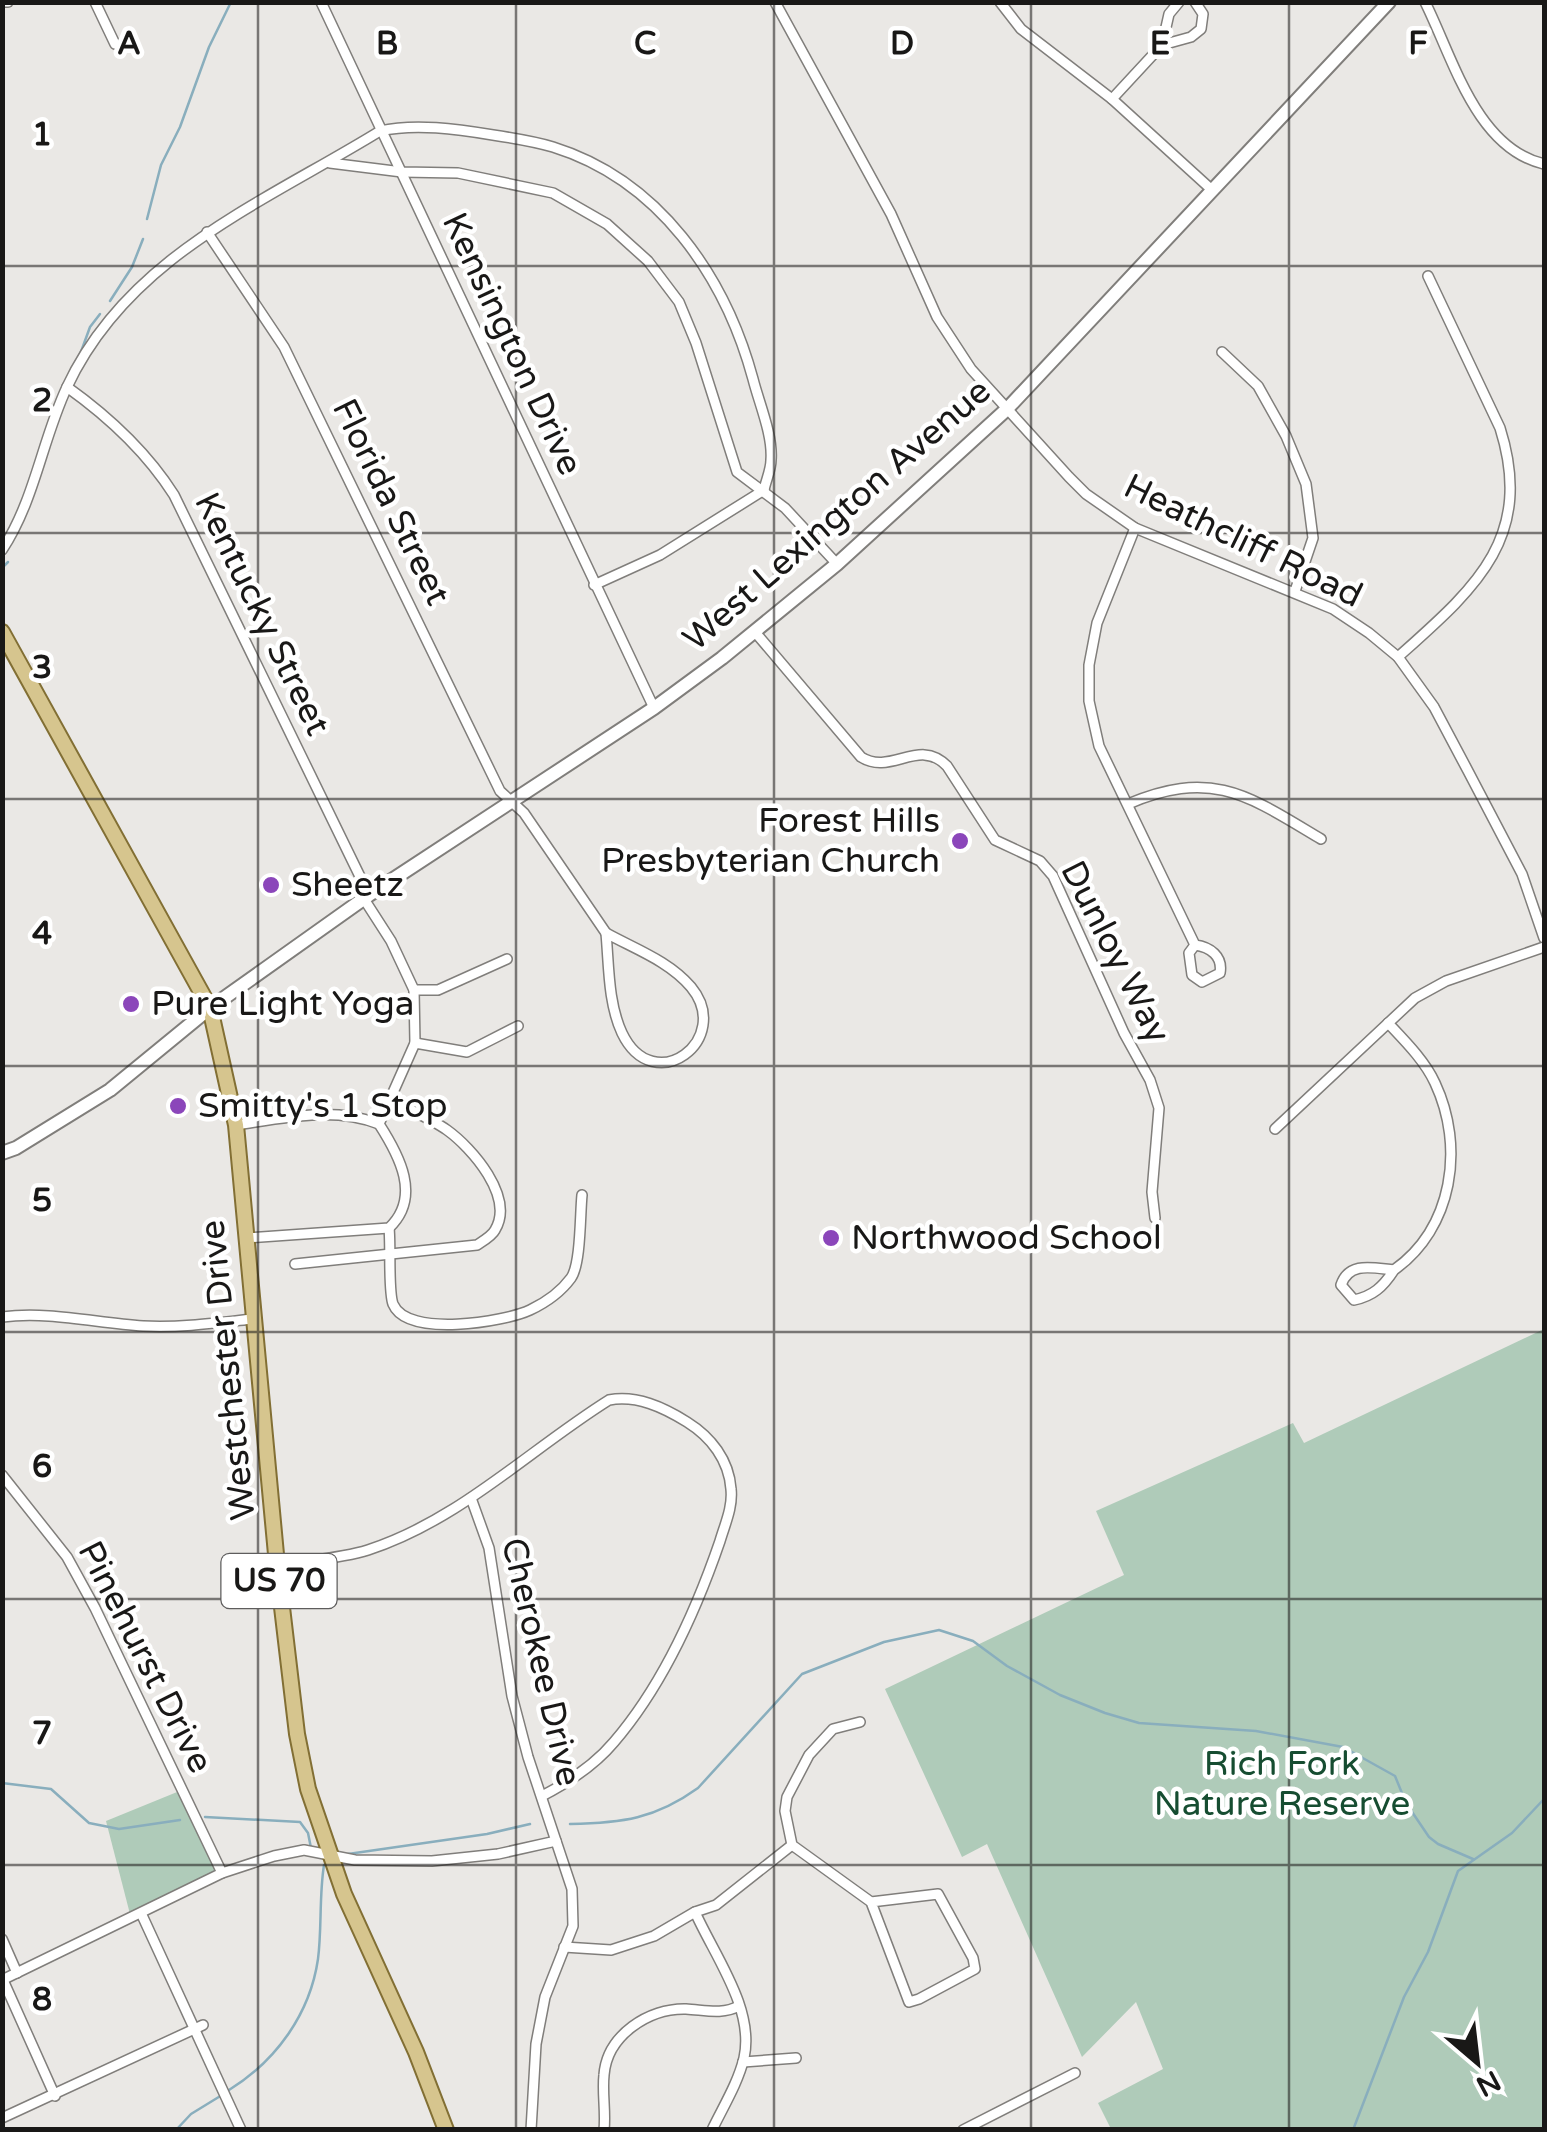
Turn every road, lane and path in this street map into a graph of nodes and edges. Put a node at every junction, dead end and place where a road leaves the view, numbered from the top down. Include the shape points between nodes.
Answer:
1 (95, 2) edge
2 (321, 2) edge
3 (775, 2) edge
4 (1000, 2) edge
5 (1179, 2) edge
6 (1195, 2) edge
7 (1389, 2) edge
8 (1425, 2) edge
9 (115, 44) dead end
10 (1162, 45) junction
11 (1112, 99) junction
12 (380, 131) junction
13 (327, 163) junction
14 (1544, 164) edge
15 (402, 172) junction
16 (1212, 190) junction
17 (207, 232) junction
18 (1428, 276) dead end
19 (1222, 352) dead end
20 (67, 387) junction
21 (1006, 409) junction
22 (764, 490) junction
23 (1135, 528) junction
24 (2, 550) edge
25 (838, 564) junction
26 (594, 585) junction
27 (1295, 592) junction
28 (2, 632) edge
29 (754, 632) junction
30 (1398, 657) junction
31 (654, 708) junction
32 (512, 802) junction
33 (1128, 804) junction
34 (1321, 839) dead end
35 (367, 897) junction
36 (606, 934) junction
37 (1544, 938) edge
38 (1195, 945) dead end
39 (1544, 947) edge
40 (507, 959) dead end
41 (414, 990) junction
42 (210, 1008) junction
43 (1388, 1023) junction
44 (518, 1026) dead end
45 (415, 1044) junction
46 (391, 1100) junction
47 (379, 1124) junction
48 (236, 1125) junction
49 (1275, 1129) dead end
50 (2, 1152) edge
51 (582, 1195) dead end
52 (1156, 1218) dead end
53 (389, 1228) junction
54 (246, 1238) junction
55 (392, 1254) junction
56 (295, 1264) dead end
57 (1394, 1270) junction
58 (2, 1317) edge
59 (252, 1320) junction
60 (2, 1476) edge
61 (471, 1498) junction
62 (278, 1565) junction
63 (860, 1722) dead end
64 (542, 1796) junction
65 (556, 1841) junction
66 (792, 1845) junction
67 (328, 1854) junction
68 (222, 1873) junction
69 (871, 1902) junction
70 (695, 1912) junction
71 (141, 1913) junction
72 (2, 1940) edge
73 (564, 1947) junction
74 (17, 1973) junction
75 (3, 1980) edge
76 (739, 2006) junction
77 (198, 2027) junction
78 (796, 2058) dead end
79 (743, 2062) junction
80 (1076, 2073) dead end
81 (55, 2096) junction
82 (2, 2118) edge
83 (241, 2130) edge
84 (446, 2130) edge
85 (531, 2130) edge
86 (604, 2130) edge
87 (712, 2130) edge
88 (963, 2130) edge

1 - 9 street
2 - 12 street, Kensington Drive
3 - 21 street, Heathcliff Road via 890,214 942,327
4 - 11 street via 1020,29
5 - 10 street
6 - 10 street via 1203,14 1201,29
7 - 16 street, West Lexington Avenue
8 - 14 street via 1489,128
10 - 11 street
11 - 16 street
12 - 13 street
12 - 15 street, Kensington Drive
12 - 22 street via 442,129 554,147 593,164 656,208 696,252 730,312 772,459
13 - 15 street
13 - 17 street
15 - 22 street via 458,173 553,194 607,224 648,261 679,302 737,472
15 - 26 street, Kensington Drive
16 - 21 street, West Lexington Avenue
17 - 20 street via 117,308
17 - 32 street, Florida Street via 284,347 500,791
18 - 30 street via 1500,428 1512,486 1506,526 1471,591
19 - 27 street via 1258,386 1306,484 1313,538
20 - 24 street via 27,503
20 - 35 street, Kentucky Street via 105,415 174,496
21 - 23 street, Heathcliff Road via 1086,494
21 - 25 street, West Lexington Avenue
22 - 25 street
22 - 26 street via 660,555
23 - 27 street, Heathcliff Road
23 - 33 street via 1097,623 1089,666 1099,746
25 - 29 street, West Lexington Avenue
26 - 31 street, Kensington Drive
27 - 30 street, Heathcliff Road via 1334,610
28 - 42 main road, Westchester Drive / US 70
29 - 31 street, West Lexington Avenue
29 - 52 street, Dunloy Way via 861,757 878,764 921,753 937,757 995,840 1040,861 1054,876 1156,1095
30 - 37 street, Heathcliff Road via 1468,770 1522,874
31 - 32 street, West Lexington Avenue
32 - 35 street, West Lexington Avenue
32 - 36 street, Florida Street
33 - 34 street via 1187,788 1238,792
33 - 38 street
35 - 41 street, Kentucky Street
35 - 42 street, West Lexington Avenue
36 - 36 street via 621,1032 634,1052 653,1063 674,1062 700,1036 703,1018 692,988 666,964
39 - 43 street via 1446,981
40 - 41 street via 438,990
41 - 45 street
42 - 48 main road, Westchester Drive / US 70
42 - 50 street, West Lexington Avenue via 110,1090
43 - 49 street
43 - 57 street via 1434,1080 1452,1155 1435,1225 1421,1248
44 - 45 street via 467,1052
45 - 46 street
46 - 47 street
46 - 55 street via 467,1148 492,1182 500,1209 494,1233 477,1245
47 - 48 street via 336,1114
47 - 53 street via 400,1158 405,1182 405,1201
48 - 54 main road, Westchester Drive / US 70
51 - 55 street via 575,1273 556,1297 527,1312 476,1323 429,1324 401,1316 392,1303
53 - 54 street
53 - 55 street
54 - 59 main road, Westchester Drive / US 70
55 - 56 street
57 - 57 street via 1350,1270 1341,1286 1354,1300 1363,1298 1384,1286
58 - 59 street via 145,1326
59 - 62 main road, Westchester Drive / US 70
60 - 68 street, Pinehurst Drive via 76,1574
61 - 62 street via 366,1550
61 - 64 street, Cherokee Drive via 489,1548 512,1696
61 - 64 street via 609,1400 626,1397 695,1427 713,1442 730,1476 730,1508 710,1570 666,1665 614,1742 582,1773
62 - 67 main road, Westchester Drive / US 70 via 297,1734
63 - 66 street via 833,1728 809,1755 787,1797
64 - 65 street, Cherokee Drive
65 - 67 street via 432,1861
65 - 73 street, Cherokee Drive via 574,1906
66 - 69 street
66 - 70 street via 716,1905
67 - 68 street via 304,1850
67 - 84 main road, Westchester Drive / US 70
68 - 71 street
69 - 69 street via 908,2002 975,1968 938,1894
70 - 73 street via 611,1950
70 - 76 street
71 - 74 street
71 - 77 street
72 - 74 street
73 - 85 street, Cherokee Drive via 536,2044
74 - 75 street
75 - 81 street
76 - 79 street
76 - 86 street via 654,2013 620,2038 606,2065
77 - 81 street
77 - 83 street
78 - 79 street
79 - 87 street
80 - 88 street
81 - 82 street

